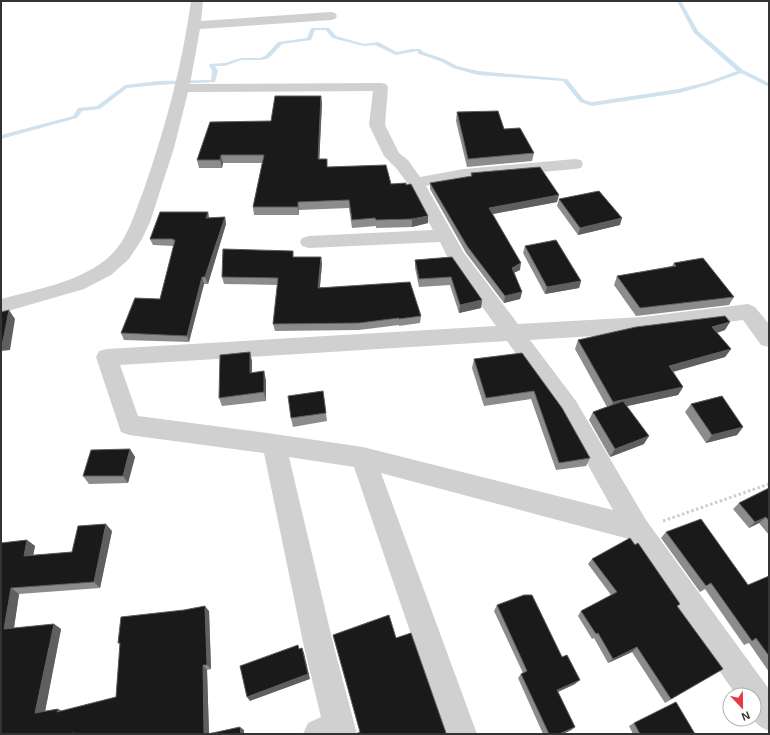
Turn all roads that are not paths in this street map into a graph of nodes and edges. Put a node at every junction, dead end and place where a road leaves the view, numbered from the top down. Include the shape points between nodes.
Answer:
1 (197, 1) edge
2 (331, 16) dead end
3 (195, 25) junction
4 (183, 88) junction
5 (575, 164) dead end
6 (416, 183) junction
7 (444, 236) junction
8 (309, 242) dead end
9 (1, 306) edge
10 (513, 333) junction
11 (769, 339) edge
12 (274, 444) junction
13 (362, 458) junction
14 (637, 530) junction
15 (769, 715) edge
16 (333, 731) edge
17 (461, 734) edge

1 - 3 street
2 - 3 street
3 - 4 street
4 - 6 street via 381,87 377,125 392,156 402,164
4 - 9 street via 166,151 135,238 124,252 116,261 86,280
5 - 6 street via 464,174
6 - 7 street
7 - 8 street
7 - 10 street
10 - 11 street via 642,325 748,312
10 - 12 street via 107,357 129,425
10 - 14 street via 568,408
12 - 13 street
12 - 16 street
13 - 14 street
13 - 17 street
14 - 15 street

